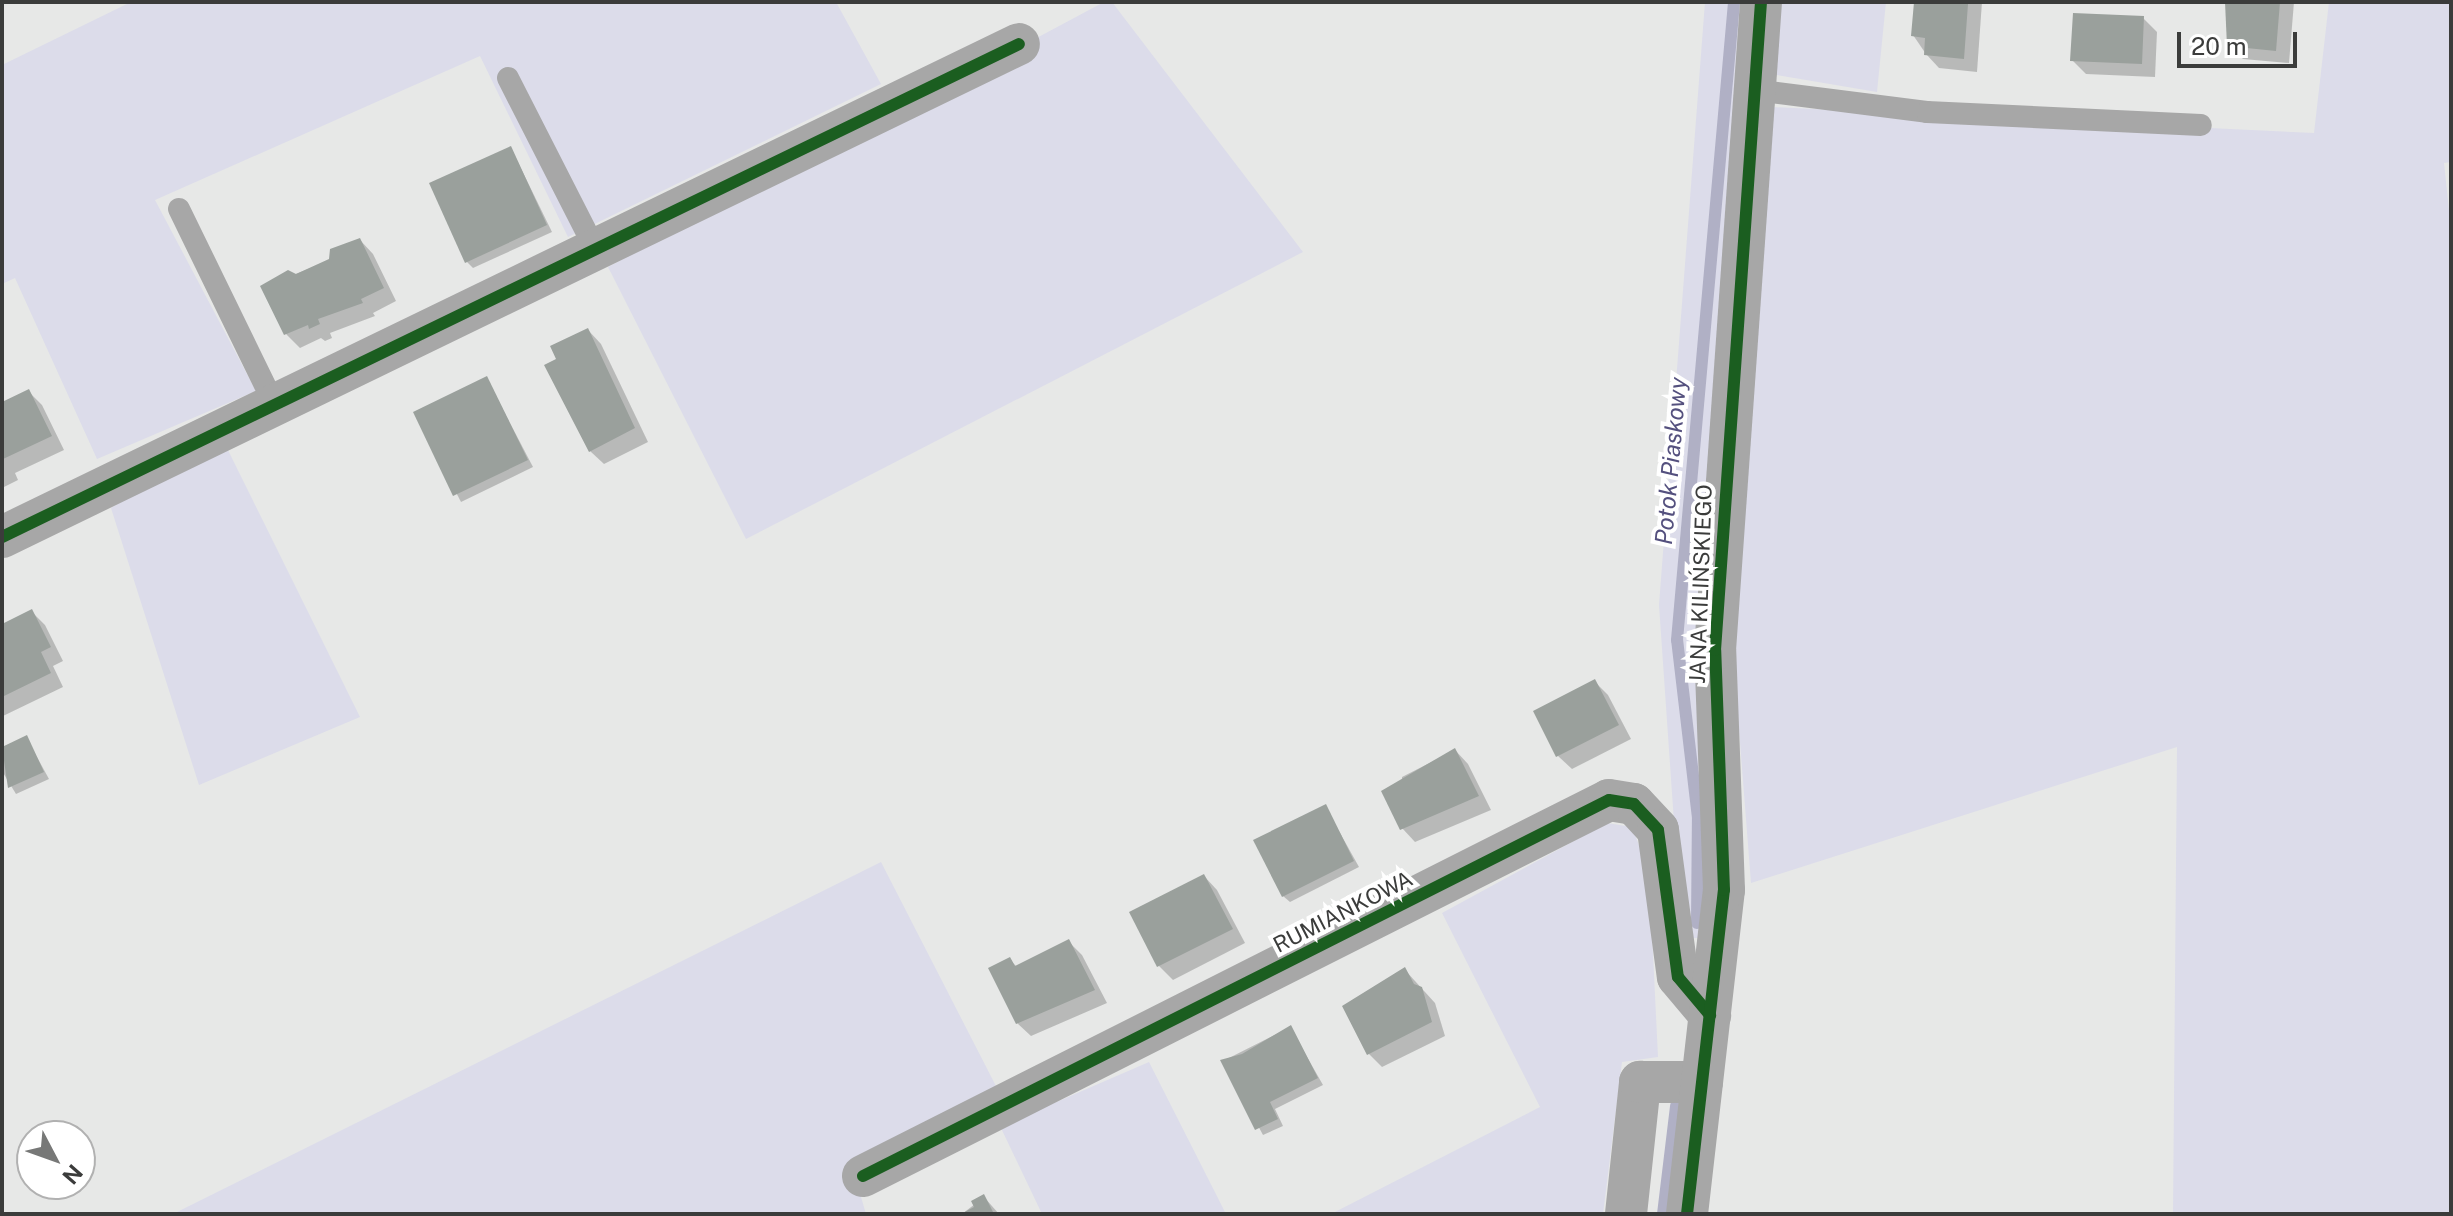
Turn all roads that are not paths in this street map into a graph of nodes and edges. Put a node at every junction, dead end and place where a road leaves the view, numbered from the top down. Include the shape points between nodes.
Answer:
1 (1761, 2) edge
2 (1019, 44) dead end
3 (508, 78) dead end
4 (1754, 90) junction
5 (2201, 125) dead end
6 (179, 209) dead end
7 (594, 247) junction
8 (274, 404) junction
9 (2, 537) edge
10 (1710, 1015) junction
11 (1702, 1082) junction
12 (863, 1176) dead end
13 (1626, 1214) edge
14 (1687, 1214) edge

1 - 4 street, JANA KILIŃSKIEGO
2 - 7 street
3 - 7 lane
4 - 5 lane via 1927,112
4 - 10 street, JANA KILIŃSKIEGO via 1715,650 1724,890
6 - 8 lane
7 - 8 street
8 - 9 street
10 - 11 street, JANA KILIŃSKIEGO
10 - 12 street, RUMIANKOWA via 1678,977 1658,830 1634,804 1609,800
11 - 13 street via 1640,1082
11 - 14 street, JANA KILIŃSKIEGO

